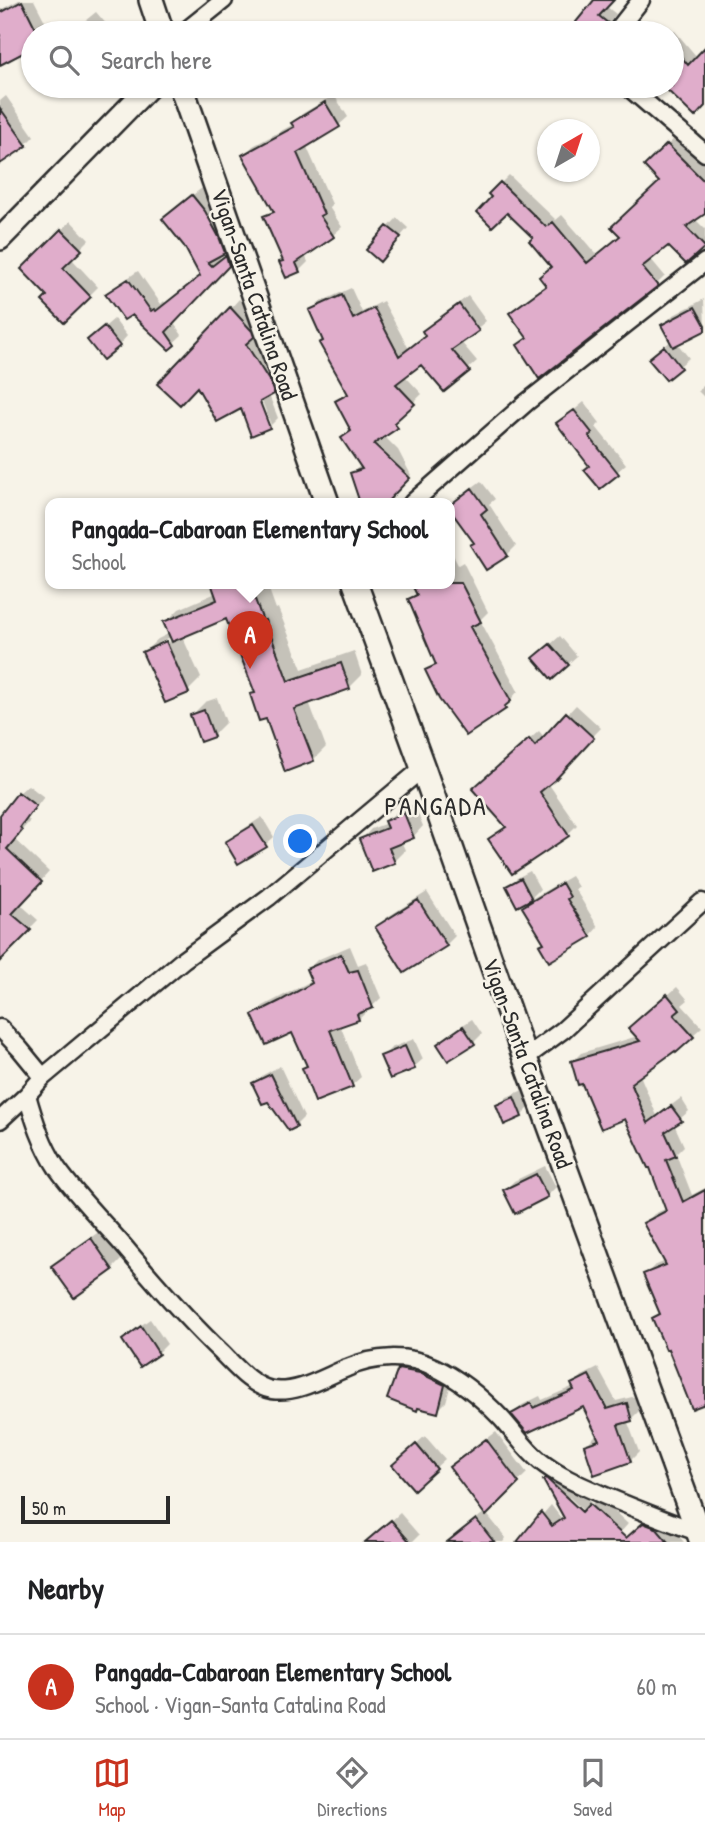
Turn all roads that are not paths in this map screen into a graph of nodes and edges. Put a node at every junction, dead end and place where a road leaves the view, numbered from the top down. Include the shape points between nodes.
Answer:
1 (151, 0) edge
2 (224, 0) edge
3 (641, 0) edge
4 (158, 21) edge
5 (198, 21) edge
6 (624, 21) edge
7 (137, 98) edge
8 (185, 98) edge
9 (641, 98) edge
10 (705, 153) edge
11 (0, 239) edge
12 (705, 262) edge
13 (325, 498) edge
14 (418, 498) edge
15 (357, 589) edge
16 (423, 768) junction
17 (702, 902) dead end
18 (0, 1028) edge
19 (525, 1058) junction
20 (43, 1077) junction
21 (27, 1095) junction
22 (0, 1120) edge
23 (700, 1537) edge

1 - 4 main road
2 - 5 street
3 - 6 street
7 - 11 street
8 - 13 main road, Vigan-Santa Catalina Road
9 - 10 street
12 - 14 street via 527,402
15 - 16 main road, Vigan-Santa Catalina Road
16 - 19 main road, Vigan-Santa Catalina Road
16 - 20 street
17 - 19 street via 572,1022
18 - 20 street
19 - 23 main road, Vigan-Santa Catalina Road
20 - 21 street
21 - 22 street
21 - 23 street via 43,1143 69,1183 186,1318 247,1378 271,1390 287,1391 371,1360 401,1358 430,1365 475,1393 556,1473

